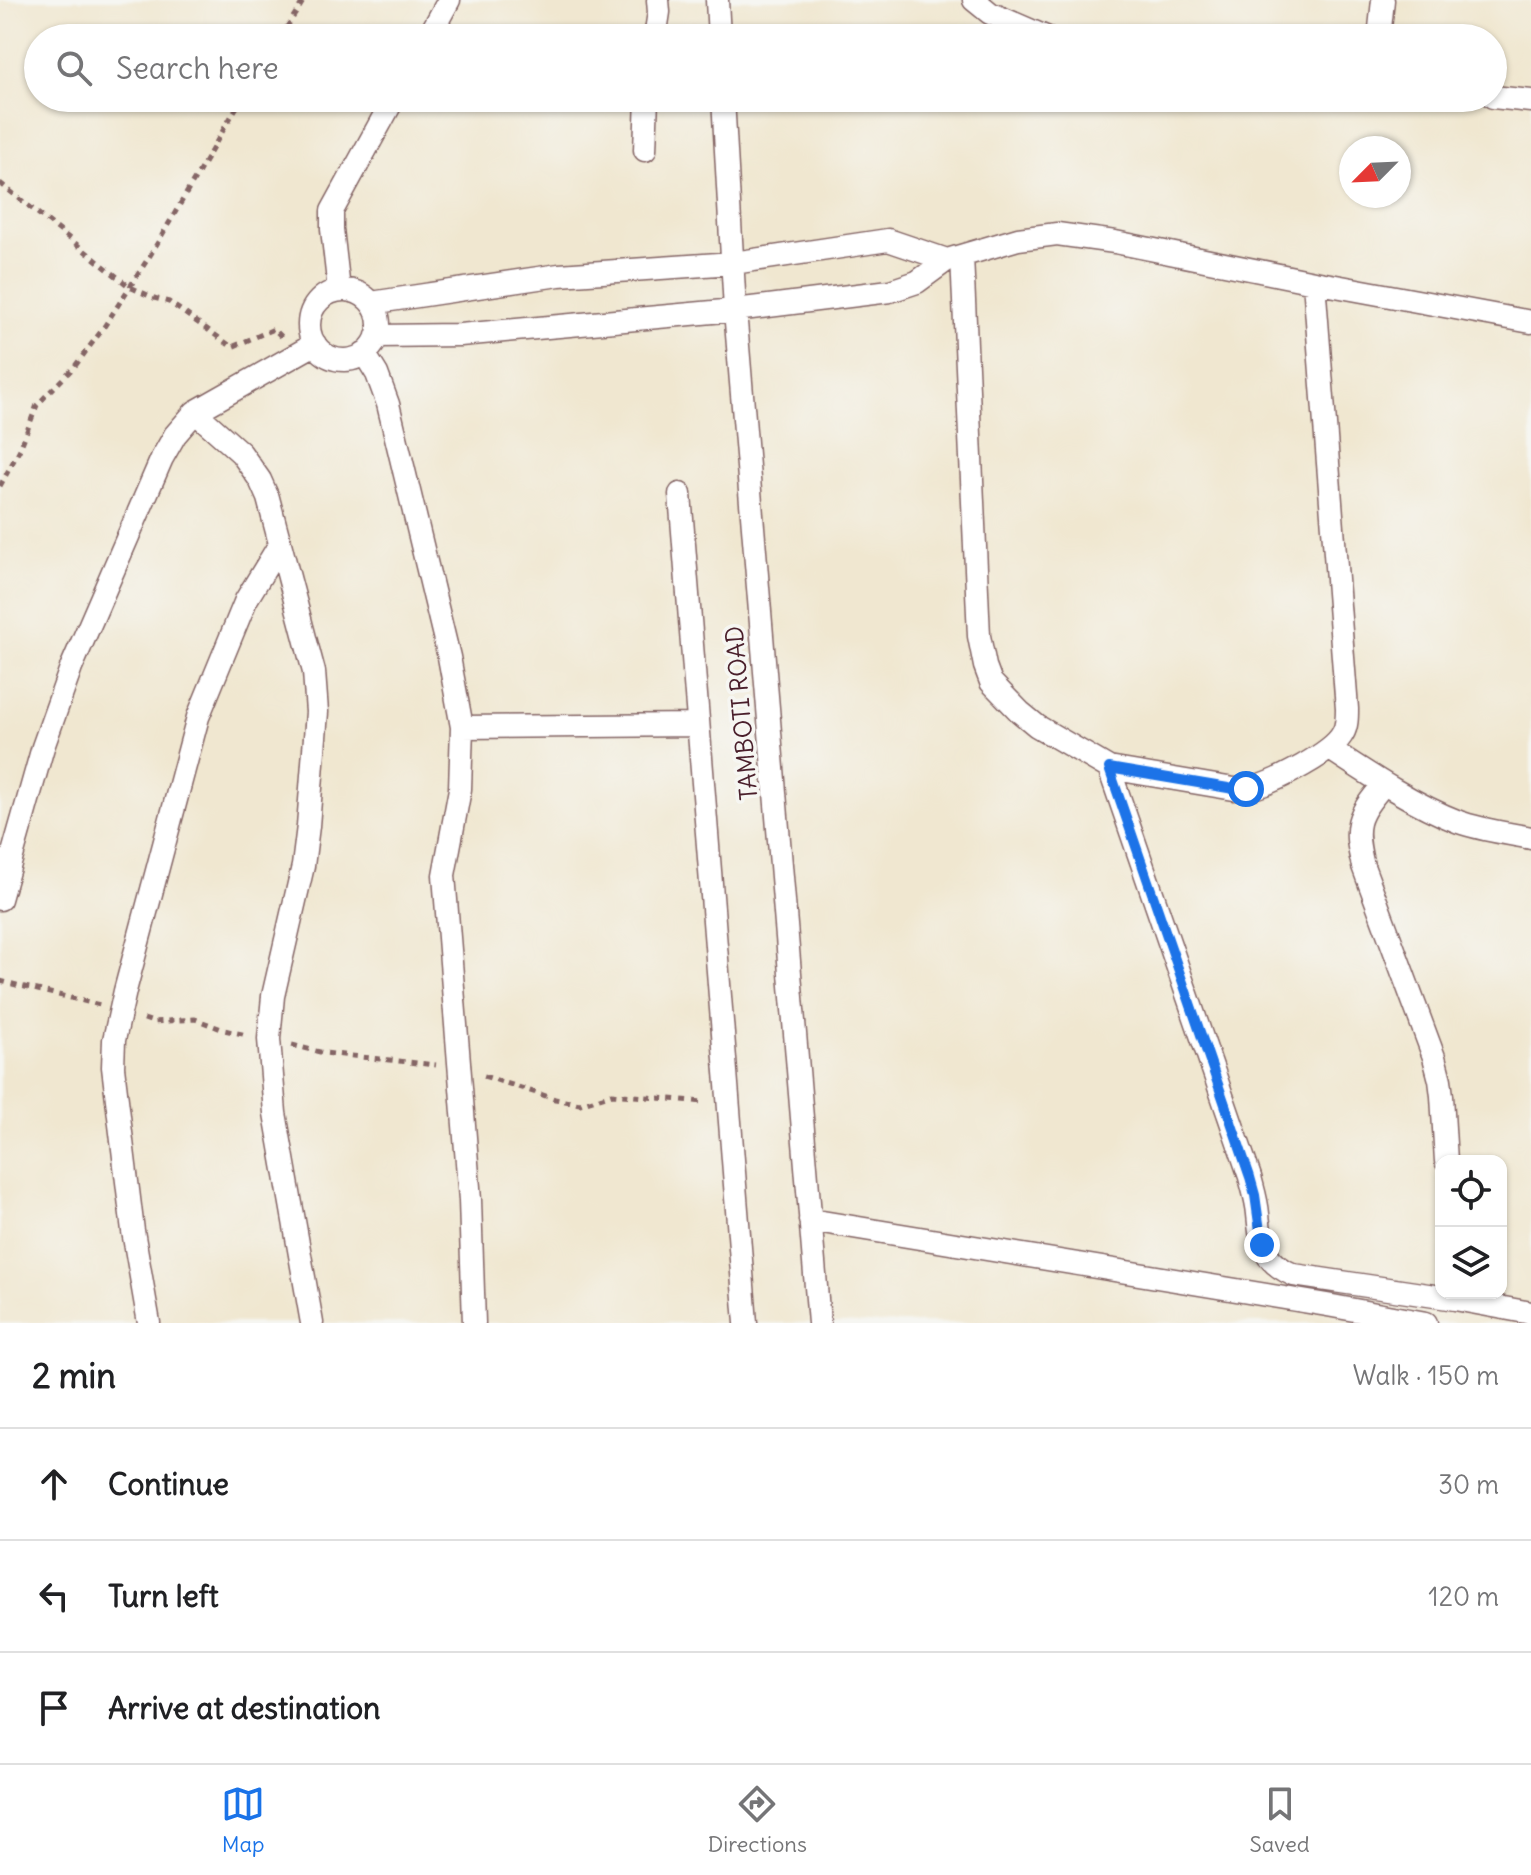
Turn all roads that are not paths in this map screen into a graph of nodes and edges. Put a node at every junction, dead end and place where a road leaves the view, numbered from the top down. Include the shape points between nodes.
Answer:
1 (449, 0) edge
2 (658, 0) edge
3 (717, 0) edge
4 (974, 0) edge
5 (1383, 0) edge
6 (436, 24) edge
7 (657, 24) edge
8 (718, 24) edge
9 (1016, 24) edge
10 (1380, 24) edge
11 (1507, 98) edge
12 (1531, 101) edge
13 (386, 112) edge
14 (646, 112) edge
15 (724, 112) edge
16 (645, 150) dead end
17 (954, 258) junction
18 (733, 263) junction
19 (1314, 282) junction
20 (339, 290) junction
21 (371, 303) junction
22 (735, 310) junction
23 (1531, 322) edge
24 (371, 345) junction
25 (306, 349) junction
26 (195, 412) junction
27 (680, 494) dead end
28 (280, 544) junction
29 (698, 725) junction
30 (462, 727) junction
31 (1330, 749) junction
32 (1109, 768) junction
33 (1384, 784) junction
34 (1531, 838) edge
35 (0, 899) edge
36 (1446, 1155) edge
37 (810, 1220) junction
38 (1435, 1293) edge
39 (1468, 1299) edge
40 (1531, 1313) edge
41 (149, 1323) edge
42 (312, 1323) edge
43 (474, 1323) edge
44 (746, 1323) edge
45 (819, 1323) edge
46 (1426, 1323) edge

1 - 6 street
2 - 7 street
3 - 8 street
4 - 9 street
5 - 10 street
11 - 12 street
13 - 20 street via 332,211
14 - 16 street
15 - 18 street, TAMBOTI ROAD
17 - 18 street via 888,240
17 - 19 street via 1057,234
17 - 22 street via 917,282 890,291
17 - 32 street via 985,666 991,682 1037,726
18 - 21 street via 559,275
18 - 22 street, TAMBOTI ROAD
19 - 23 street
19 - 31 street via 1347,709 1342,735
20 - 21 street via 351,290
20 - 25 street via 318,301 312,311
21 - 24 street via 379,325
22 - 24 street
22 - 37 street, TAMBOTI ROAD
24 - 25 street via 354,359 343,360
24 - 30 street
25 - 26 street
26 - 28 street via 250,463 268,498
26 - 35 street via 162,458 71,668
27 - 29 street
28 - 41 street via 246,600 198,717 114,1040 133,1231
28 - 42 street via 314,672 317,712 303,866 273,996 269,1039 275,1113
29 - 30 street
29 - 44 street
30 - 43 street via 460,789 444,875 470,1200
31 - 32 street via 1246,789
31 - 33 street
32 - 38 street via 1250,1177 1267,1256 1294,1275
33 - 34 street via 1462,823
33 - 36 street via 1366,805 1356,838 1434,1057
37 - 45 street, TAMBOTI ROAD
37 - 46 street
39 - 40 street

